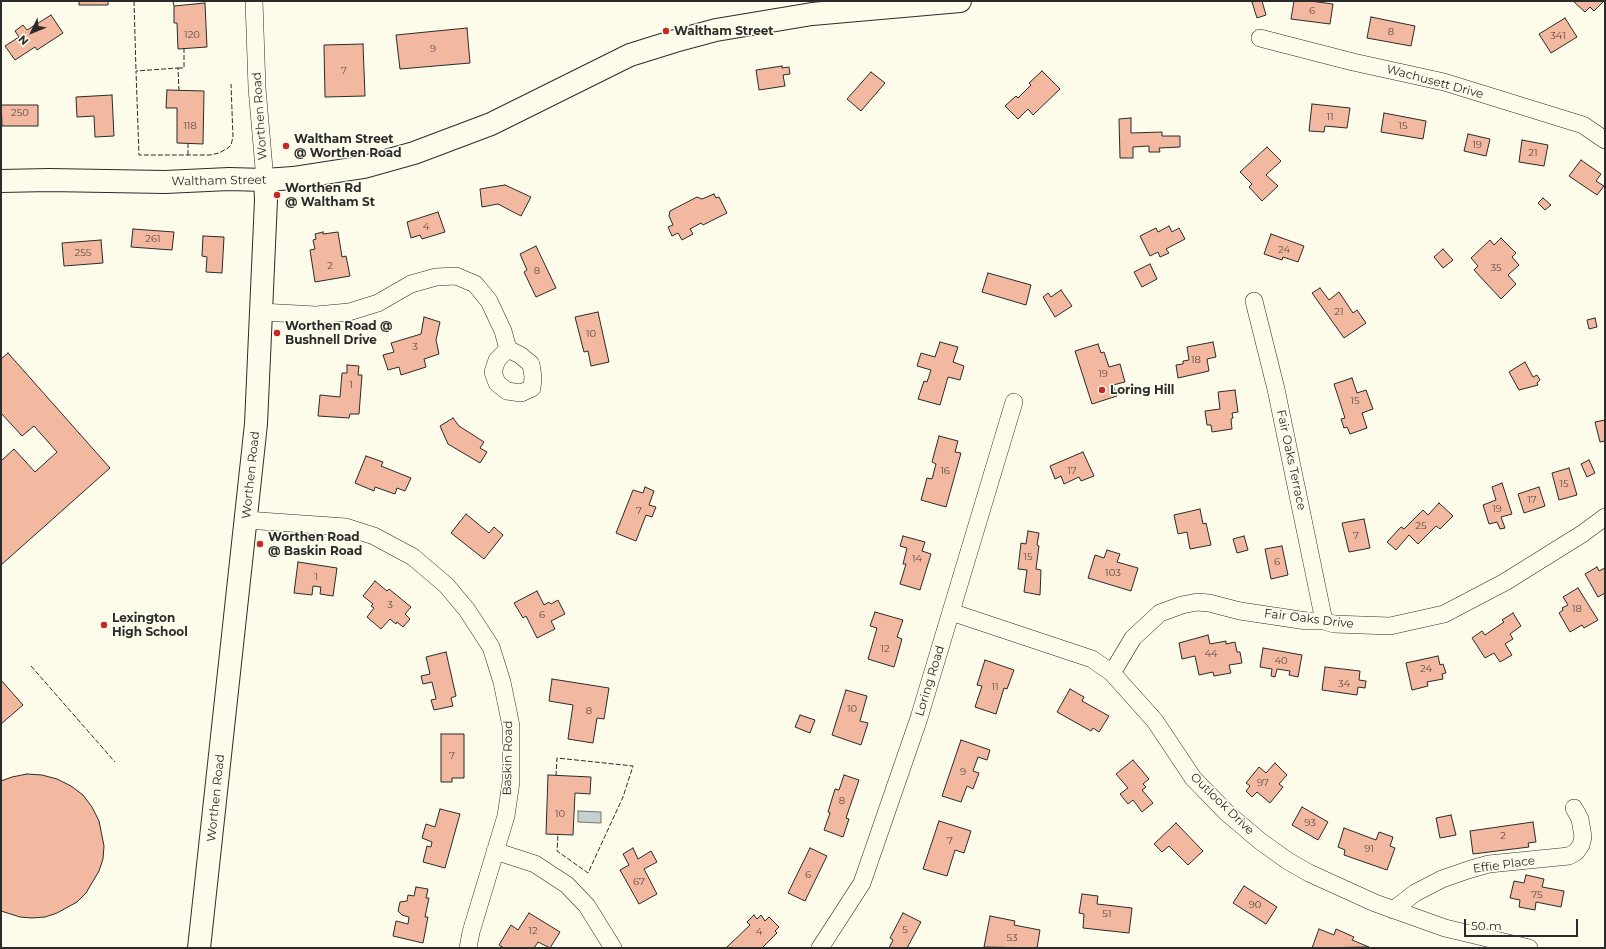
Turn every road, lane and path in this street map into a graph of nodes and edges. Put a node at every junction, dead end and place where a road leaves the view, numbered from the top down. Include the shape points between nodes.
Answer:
1 (254, 1) edge
2 (960, 1) edge
3 (1260, 38) dead end
4 (1605, 140) edge
5 (265, 180) junction
6 (1, 181) edge
7 (1254, 301) dead end
8 (261, 312) junction
9 (508, 349) dead end
10 (1014, 402) dead end
11 (1605, 517) edge
12 (246, 520) junction
13 (951, 612) junction
14 (1324, 621) junction
15 (1112, 673) junction
16 (1574, 808) dead end
17 (495, 851) junction
18 (1393, 910) junction
19 (199, 948) edge
20 (468, 948) edge
21 (613, 948) edge
22 (820, 948) edge
23 (1529, 948) edge

1 - 5 street, Worthen Road via 257,88
2 - 5 main road, Waltham Street via 824,12 716,30 630,54 491,124 414,153 364,167
3 - 4 street, Wachusett Drive via 1444,82 1583,125
5 - 6 main road, Waltham Street
5 - 8 main road, Worthen Road
7 - 14 street, Fair Oaks Terrace via 1276,389
8 - 9 street via 316,315 349,312 378,303 411,284 436,277 456,276 475,284 489,301
8 - 12 main road, Worthen Road via 256,424
10 - 13 street, Loring Road
11 - 14 street, Fair Oaks Drive via 1505,582 1444,614 1390,626 1334,624
12 - 17 street, Baskin Road via 346,527 374,536 419,562 446,585 467,610 491,647 502,682 511,726 510,782 506,816
12 - 19 main road, Worthen Road
13 - 15 street, Outlook Drive via 1092,660
13 - 22 street, Loring Road via 919,718 862,883
14 - 15 street, Fair Oaks Drive via 1307,621 1240,611 1209,603 1182,605 1160,613 1133,638
15 - 18 street, Outlook Drive via 1155,721 1192,778 1255,836 1309,873
16 - 18 street, Effie Place via 1580,819 1583,837 1581,845 1573,854 1489,864 1471,869 1442,879 1415,893
17 - 20 street, Baskin Road
17 - 21 street via 535,864 567,885 587,906
18 - 23 street, Outlook Drive via 1445,928

